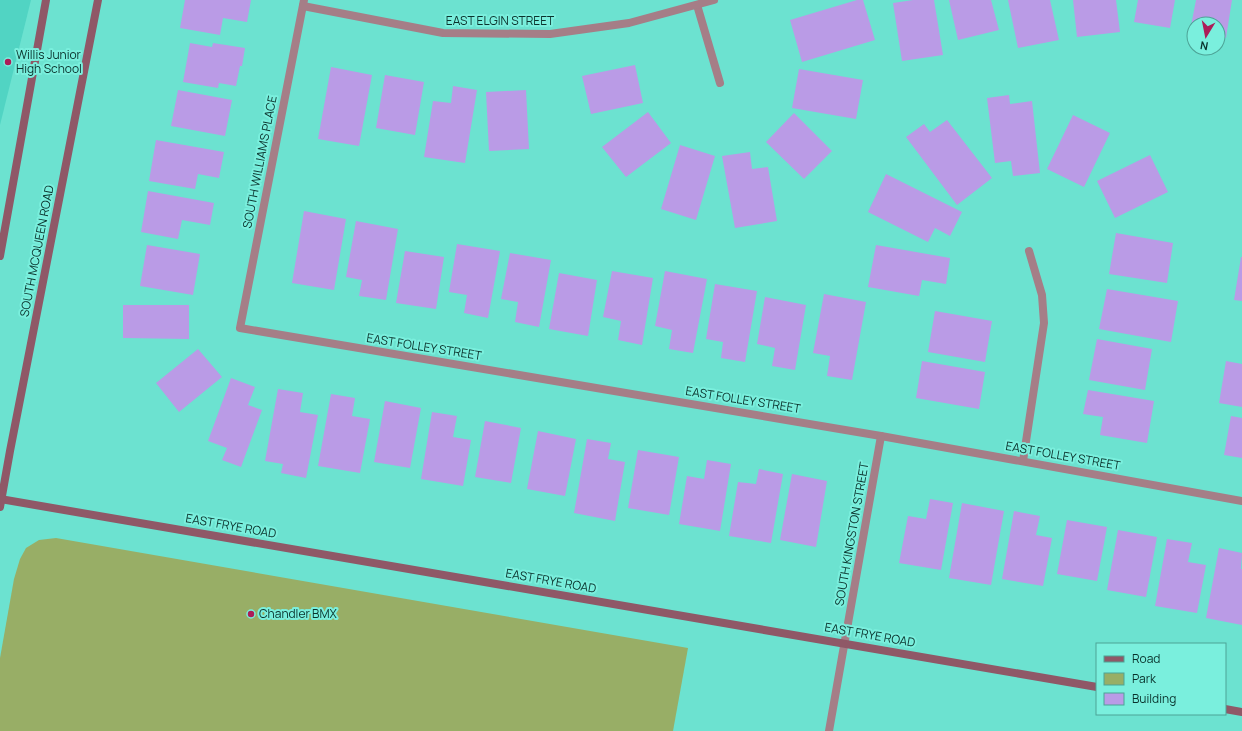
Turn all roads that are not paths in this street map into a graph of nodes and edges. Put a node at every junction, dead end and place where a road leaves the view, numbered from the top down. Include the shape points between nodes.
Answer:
1 (46, 0) edge
2 (98, 0) edge
3 (714, 0) edge
4 (303, 3) edge
5 (697, 5) junction
6 (720, 83) dead end
7 (1029, 251) dead end
8 (0, 256) edge
9 (240, 328) joint
10 (881, 436) junction
11 (1023, 460) junction
12 (1242, 501) edge
13 (0, 502) edge
14 (845, 643) junction
15 (1096, 687) edge
16 (1226, 709) edge
17 (1242, 712) edge
18 (829, 731) edge

1 - 8 street
2 - 13 street, SOUTH MCQUEEN ROAD
3 - 5 street, EAST ELGIN STREET
4 - 5 street, EAST ELGIN STREET via 443,33 550,34 629,23
4 - 9 street, SOUTH WILLIAMS PLACE
5 - 6 street
7 - 11 street via 1042,295 1044,323
9 - 10 street, EAST FOLLEY STREET
10 - 11 street, EAST FOLLEY STREET
10 - 14 street, SOUTH KINGSTON STREET
11 - 12 street, EAST FOLLEY STREET
13 - 14 street, EAST FRYE ROAD
14 - 15 street, EAST FRYE ROAD
14 - 18 street, SOUTH KINGSTON STREET
16 - 17 street

